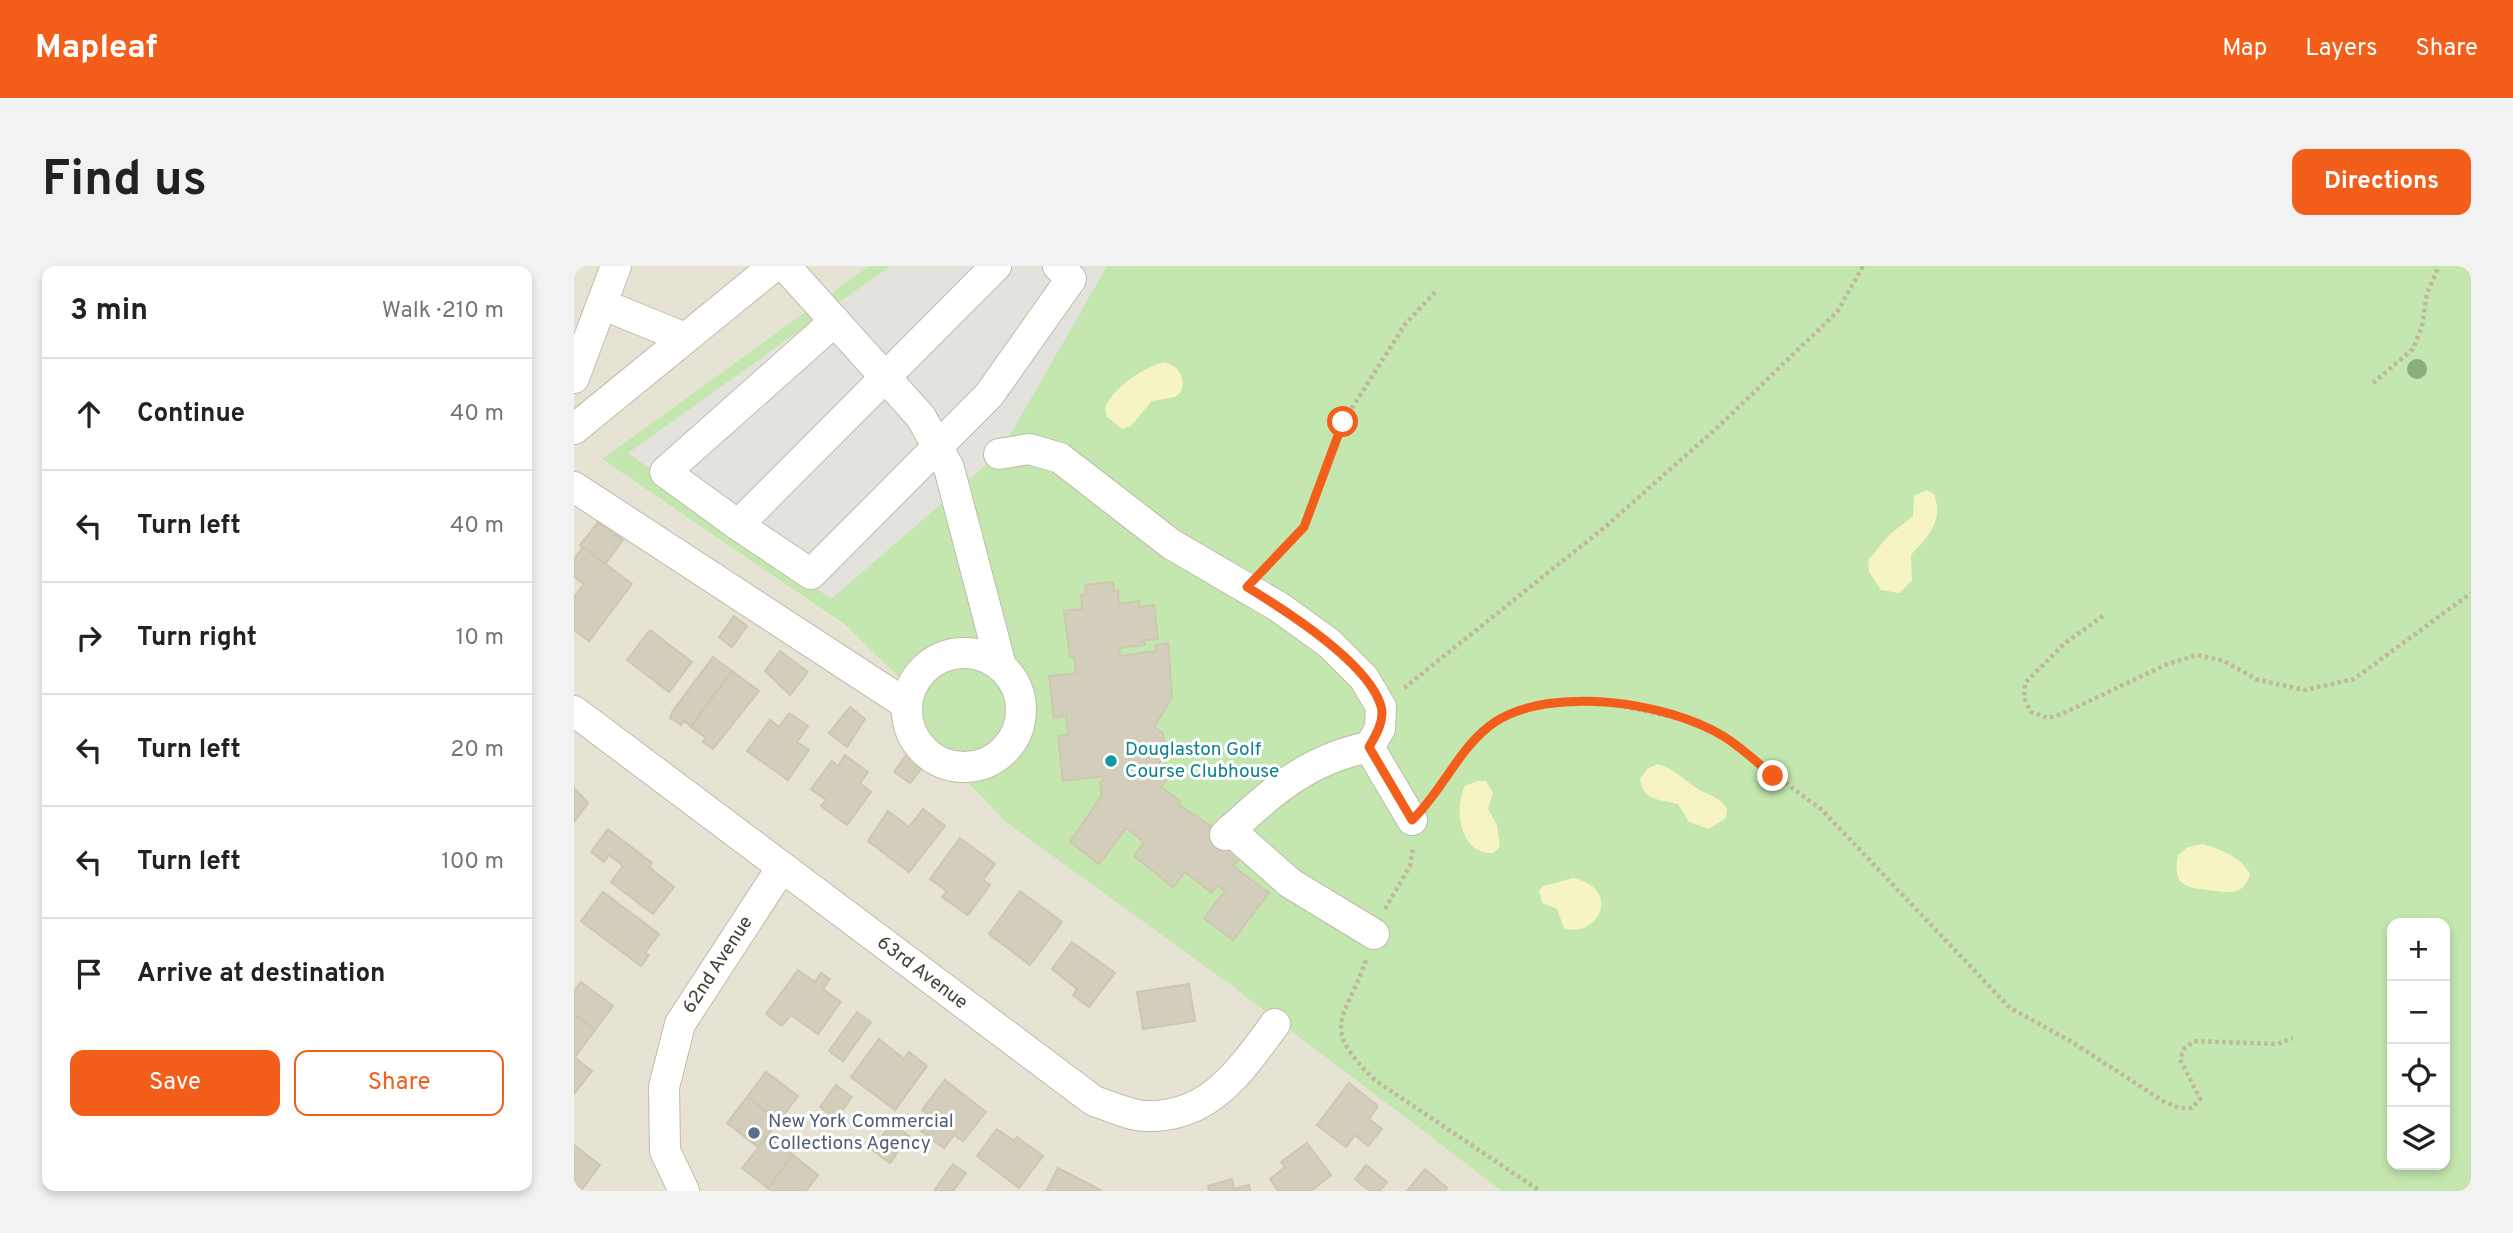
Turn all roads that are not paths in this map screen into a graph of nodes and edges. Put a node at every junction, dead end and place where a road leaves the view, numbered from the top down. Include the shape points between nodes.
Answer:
1 (616, 266) edge
2 (774, 266) edge
3 (785, 266) edge
4 (996, 266) edge
5 (1058, 266) edge
6 (604, 305) junction
7 (835, 321) junction
8 (685, 338) junction
9 (887, 377) junction
10 (574, 378) edge
11 (574, 429) edge
12 (937, 446) junction
13 (999, 454) dead end
14 (574, 487) edge
15 (738, 525) junction
16 (1001, 666) junction
17 (906, 704) junction
18 (574, 711) edge
19 (1369, 747) junction
20 (1412, 820) road end
21 (782, 867) junction
22 (1374, 934) road end
23 (1275, 1024) dead end
24 (684, 1191) edge

1 - 6 street
2 - 8 street
3 - 7 street
4 - 9 street
5 - 12 street via 1071,279 989,396
6 - 8 street
6 - 10 street
7 - 9 street
7 - 15 street via 665,472
8 - 11 street
9 - 12 street
9 - 15 street
12 - 15 street via 811,574
12 - 16 street via 949,468
13 - 19 street via 1030,449 1060,458 1171,544 1247,587 1329,643 1364,678 1381,707 1380,729
14 - 17 street
16 - 17 street via 977,654 951,653 920,672
16 - 17 street via 1014,681 1021,719 1014,738 986,763 947,765 929,756 908,724
18 - 21 street, 63rd Avenue
19 - 20 street
19 - 22 street via 1335,756 1283,783 1227,833 1290,883
21 - 23 street, 63rd Avenue via 1094,1101 1144,1116 1190,1110 1233,1081
21 - 24 street, 62nd Avenue via 680,1024 664,1087 665,1151

